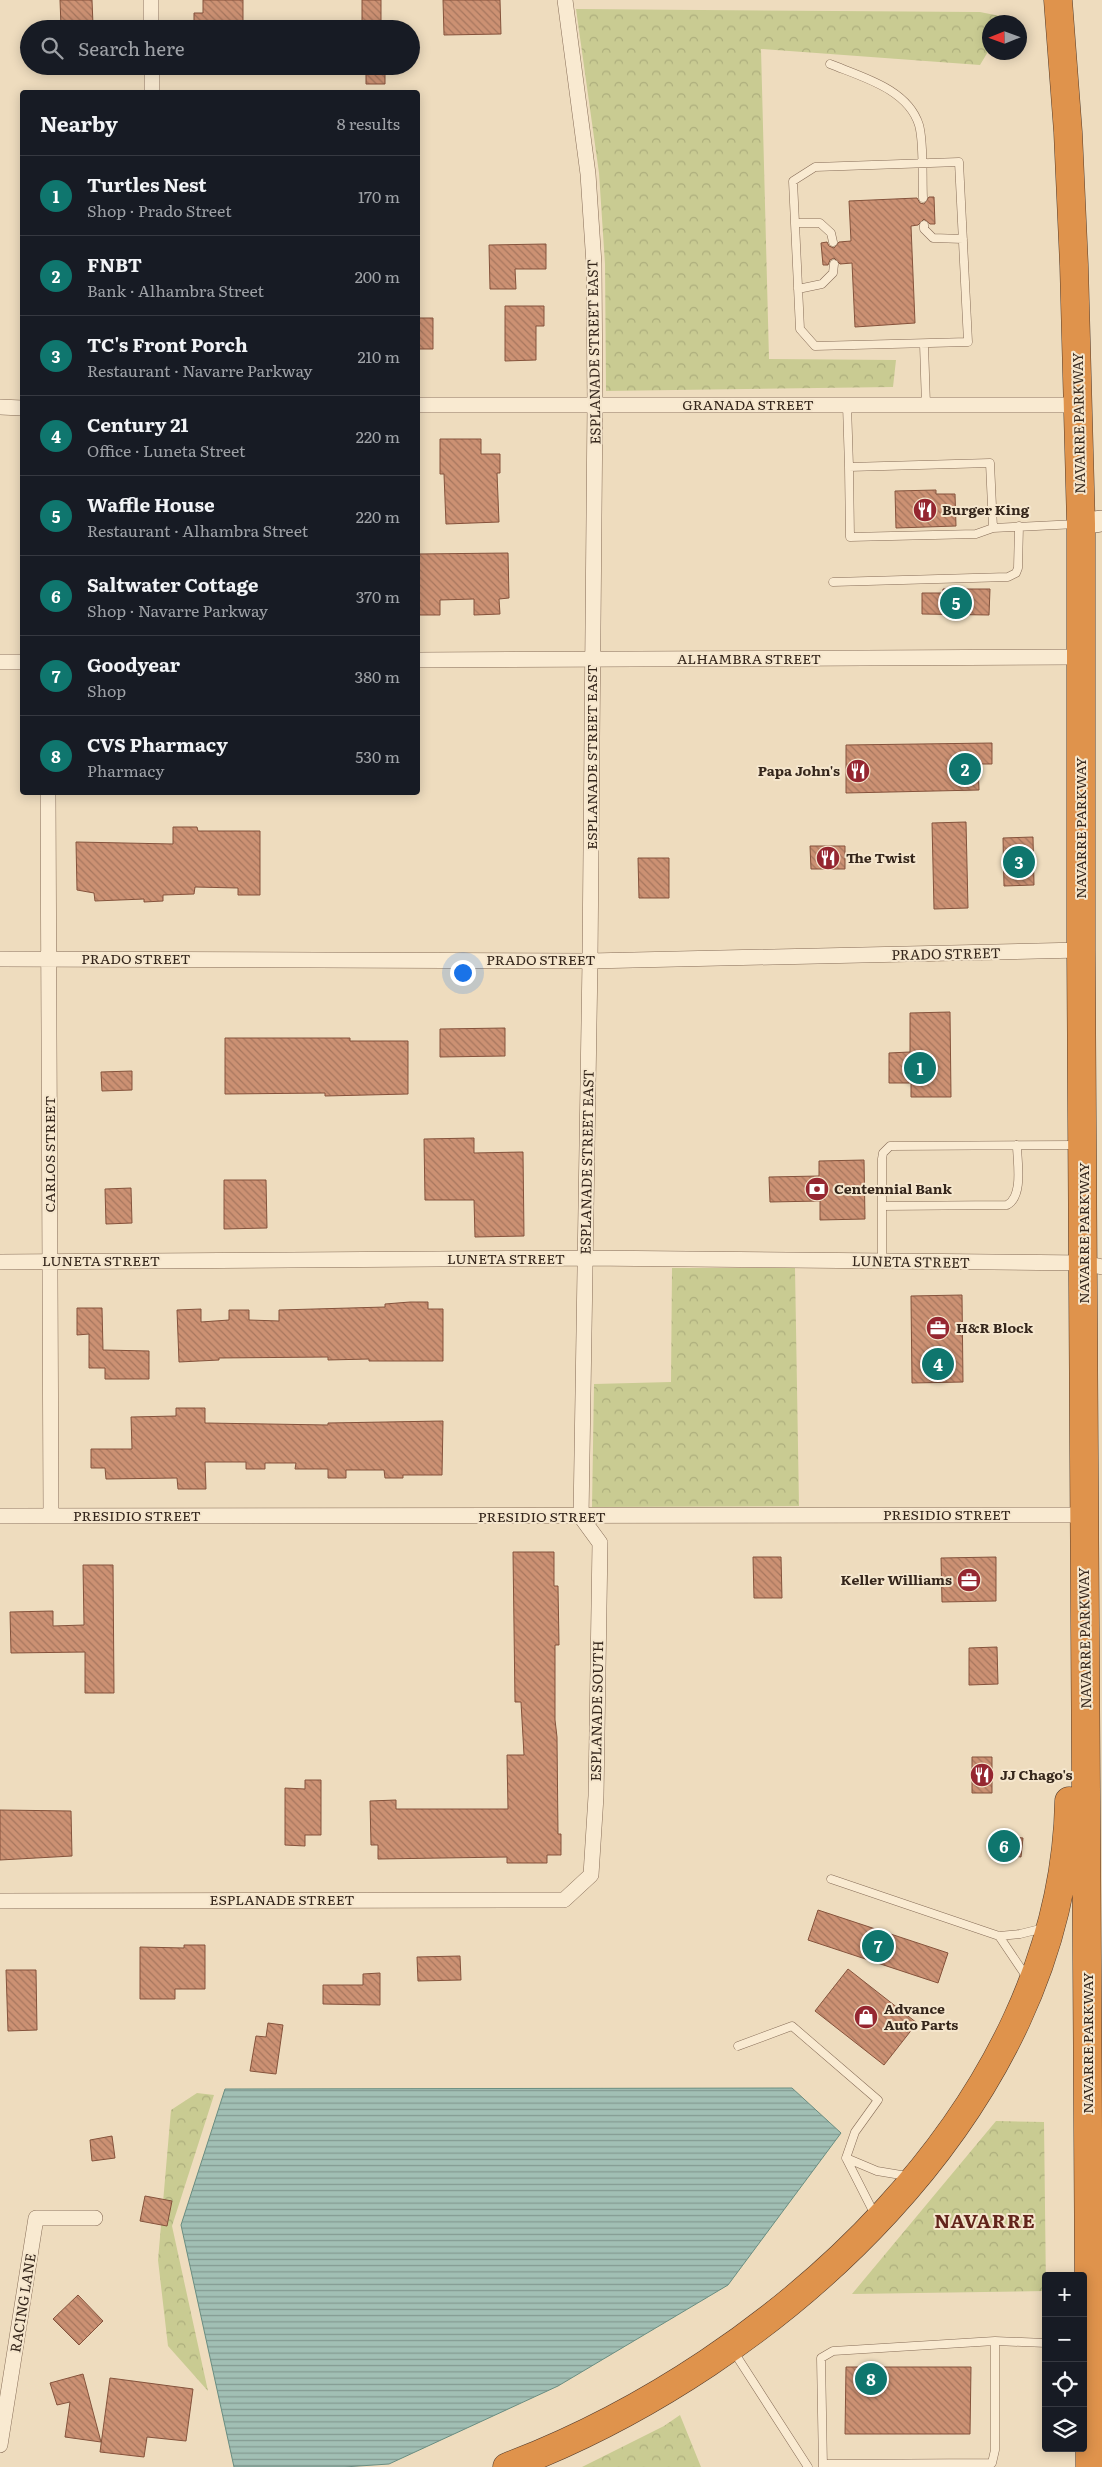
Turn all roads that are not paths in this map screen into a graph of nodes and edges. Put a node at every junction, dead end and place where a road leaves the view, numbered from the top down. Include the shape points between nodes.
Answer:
1 (151, 0) edge
2 (565, 0) edge
3 (1058, 0) edge
4 (152, 20) edge
5 (830, 64) dead end
6 (152, 75) edge
7 (152, 90) edge
8 (922, 164) junction
9 (923, 198) dead end
10 (795, 223) junction
11 (924, 225) dead end
12 (963, 239) junction
13 (834, 242) dead end
14 (834, 264) dead end
15 (798, 289) junction
16 (924, 344) junction
17 (420, 405) edge
18 (596, 405) junction
19 (847, 405) junction
20 (926, 405) junction
21 (1079, 405) junction
22 (0, 407) edge
23 (20, 408) edge
24 (849, 467) junction
25 (1092, 522) edge
26 (1018, 526) junction
27 (994, 528) junction
28 (833, 582) dead end
29 (1080, 657) junction
30 (420, 660) edge
31 (592, 660) junction
32 (0, 662) edge
33 (20, 662) edge
34 (48, 795) edge
35 (1081, 950) junction
36 (0, 959) edge
37 (48, 959) junction
38 (590, 960) junction
39 (1083, 1144) junction
40 (1017, 1145) junction
41 (882, 1206) junction
42 (585, 1258) junction
43 (0, 1262) edge
44 (51, 1262) junction
45 (882, 1262) junction
46 (1093, 1265) edge
47 (1084, 1515) junction
48 (0, 1516) edge
49 (52, 1516) junction
50 (581, 1517) junction
51 (1086, 1728) junction
52 (1102, 1791) edge
53 (831, 1879) dead end
54 (564, 1900) joint
55 (0, 1901) edge
56 (1052, 1926) junction
57 (999, 1936) junction
58 (1031, 1986) junction
59 (738, 2046) dead end
60 (846, 2158) junction
61 (914, 2177) junction
62 (95, 2218) dead end
63 (877, 2219) junction
64 (1086, 2317) edge
65 (994, 2341) junction
66 (1042, 2343) edge
67 (731, 2347) junction
68 (1087, 2362) edge
69 (0, 2445) edge
70 (823, 2466) edge
71 (507, 2467) edge
72 (808, 2467) edge
73 (1090, 2467) edge

1 - 4 street
2 - 18 street, ESPLANADE STREET EAST via 588,174 594,264
3 - 21 highway, NAVARRE PARKWAY via 1068,132
5 - 8 lane via 871,80 905,100 919,125
6 - 7 street
8 - 9 lane
8 - 10 lane via 815,167 793,181
8 - 12 lane via 959,162
10 - 13 lane via 820,223
10 - 15 lane
11 - 12 lane via 933,238
12 - 16 lane via 968,342
14 - 15 lane via 833,273 822,284
15 - 16 lane via 800,329 815,346
16 - 20 lane
17 - 18 street, GRANADA STREET
18 - 19 street, GRANADA STREET
18 - 31 street, ESPLANADE STREET EAST
19 - 20 street, GRANADA STREET
19 - 24 lane
20 - 21 street, GRANADA STREET
21 - 25 highway, NAVARRE PARKWAY
22 - 23 street
24 - 27 lane via 990,463
24 - 27 lane via 850,536 976,534
25 - 26 lane
25 - 29 highway, NAVARRE PARKWAY
26 - 27 lane
26 - 28 lane via 1018,568 1008,577
29 - 31 street, ALHAMBRA STREET
29 - 35 highway, NAVARRE PARKWAY
30 - 31 street, ALHAMBRA STREET
31 - 38 street, ESPLANADE STREET EAST
32 - 33 street
34 - 37 street, CARLOS STREET
35 - 38 street, PRADO STREET
35 - 39 highway, NAVARRE PARKWAY
36 - 37 street, PRADO STREET
37 - 38 street, PRADO STREET
37 - 44 street, CARLOS STREET
38 - 42 street, ESPLANADE STREET EAST
39 - 40 lane
39 - 46 highway, NAVARRE PARKWAY
40 - 41 lane via 1017,1193 1007,1205
40 - 41 lane via 890,1146 883,1153 882,1160
41 - 45 lane
42 - 44 street, LUNETA STREET
42 - 45 street, LUNETA STREET
42 - 50 street, ESPLANADE STREET EAST
43 - 44 street, LUNETA STREET
44 - 49 street, CARLOS STREET
45 - 46 street, LUNETA STREET
46 - 47 highway, NAVARRE PARKWAY
47 - 50 street, PRESIDIO STREET
47 - 51 highway, NAVARRE PARKWAY
47 - 56 highway via 1067,1567 1068,1827
48 - 49 street, PRESIDIO STREET
49 - 50 street, PRESIDIO STREET
50 - 54 street, ESPLANADE SOUTH via 600,1543 596,1796 591,1875
51 - 52 highway
51 - 64 highway, NAVARRE PARKWAY
53 - 57 lane
54 - 55 street, ESPLANADE STREET
56 - 57 lane
56 - 58 highway
57 - 58 lane
58 - 61 highway via 1006,2042 974,2096
59 - 60 lane via 792,2026 878,2100 856,2132
60 - 61 lane via 877,2171
60 - 63 lane
61 - 63 highway
62 - 69 street, RACING LANE via 36,2218
63 - 67 highway via 806,2287
65 - 66 lane
65 - 70 lane via 833,2351 821,2358
65 - 70 lane via 995,2450 992,2463
67 - 71 highway via 633,2409
67 - 72 lane
68 - 73 highway, NAVARRE PARKWAY

